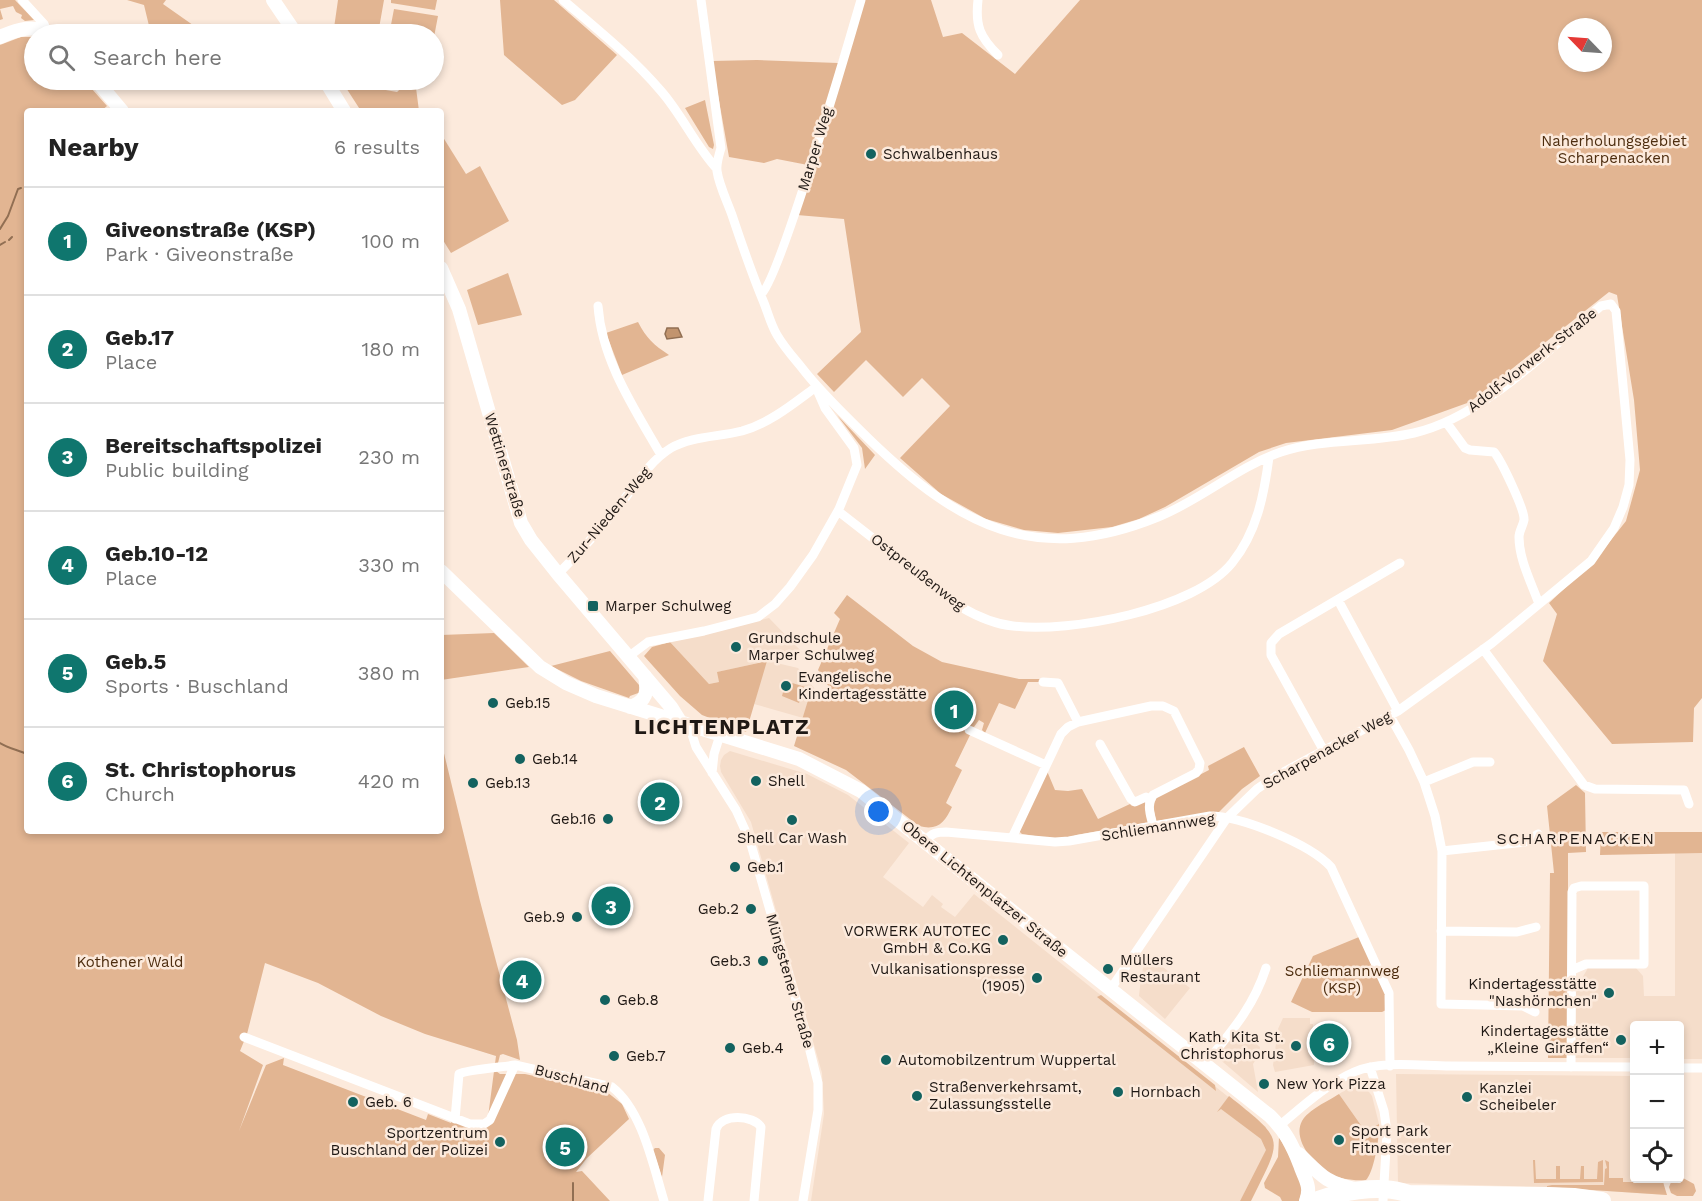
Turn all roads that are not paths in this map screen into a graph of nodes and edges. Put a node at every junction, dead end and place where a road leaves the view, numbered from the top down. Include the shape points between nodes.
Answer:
1 (22, 0) edge
2 (273, 0) edge
3 (563, 0) edge
4 (701, 0) edge
5 (861, 0) edge
6 (978, 0) edge
7 (44, 24) edge
8 (289, 24) edge
9 (24, 28) edge
10 (0, 37) edge
11 (998, 55) dead end
12 (104, 90) edge
13 (331, 90) edge
14 (119, 108) edge
15 (342, 108) edge
16 (717, 169) junction
17 (444, 275) edge
18 (760, 294) junction
19 (598, 306) dead end
20 (1616, 312) joint
21 (816, 387) junction
22 (1446, 422) junction
23 (661, 455) junction
24 (1269, 456) junction
25 (838, 511) junction
26 (1400, 563) dead end
27 (444, 574) edge
28 (558, 574) junction
29 (1338, 600) junction
30 (1539, 604) junction
31 (1483, 650) junction
32 (628, 657) junction
33 (645, 676) junction
34 (1044, 682) dead end
35 (630, 707) junction
36 (1394, 713) junction
37 (1078, 722) junction
38 (685, 724) junction
39 (976, 729) dead end
40 (720, 735) junction
41 (1100, 744) dead end
42 (1324, 751) junction
43 (1490, 762) dead end
44 (1046, 765) junction
45 (712, 773) junction
46 (1424, 782) junction
47 (1150, 799) junction
48 (1689, 804) dead end
49 (1227, 818) junction
50 (1153, 826) junction
51 (1538, 834) dead end
52 (1012, 838) junction
53 (926, 841) junction
54 (1442, 851) junction
55 (1536, 927) dead end
56 (1442, 931) junction
57 (1266, 968) dead end
58 (1572, 970) junction
59 (1110, 990) junction
60 (1534, 1012) dead end
61 (244, 1037) dead end
62 (1205, 1064) junction
63 (515, 1065) junction
64 (1390, 1066) junction
65 (1571, 1067) junction
66 (1630, 1067) edge
67 (1370, 1068) junction
68 (1684, 1068) edge
69 (1702, 1068) edge
70 (455, 1119) junction
71 (1279, 1126) junction
72 (1296, 1150) junction
73 (1358, 1190) junction
74 (1383, 1194) edge
75 (1416, 1197) edge
76 (664, 1201) edge
77 (708, 1201) edge
78 (754, 1201) edge
79 (803, 1201) edge
80 (1306, 1201) edge
81 (1315, 1201) edge
82 (1602, 1201) edge

1 - 7 street
2 - 8 main road
3 - 16 street via 643,71
4 - 16 street, Adolf-Vorwerk-Straße via 720,148
5 - 18 street, Marper Weg via 790,227 768,286
6 - 11 street via 980,33
9 - 10 main road
12 - 14 main road
13 - 15 main road
16 - 18 street, Adolf-Vorwerk-Straße
17 - 28 main road, Wettinerstraße via 459,309 521,523
18 - 21 street, Adolf-Vorwerk-Straße via 777,334
19 - 23 street, Zur-Nieden-Weg via 599,325 614,367
20 - 22 street, Adolf-Vorwerk-Straße via 1611,304 1601,306 1483,401
20 - 30 street, Scharpenacker Weg via 1630,460 1623,507 1602,547 1580,572
21 - 23 street, Zur-Nieden-Weg via 760,424 687,442
21 - 24 street, Adolf-Vorwerk-Straße via 905,472 937,497 968,516 1019,534 1082,538 1126,529 1162,515
21 - 25 street via 857,457
22 - 24 street, Adolf-Vorwerk-Straße via 1407,435 1312,445
22 - 30 street via 1465,448 1494,452 1514,490 1524,516 1519,536 1523,559
23 - 28 street, Zur-Nieden-Weg
24 - 25 street, Ostpreußenweg via 1264,496 1250,535 1231,565 1215,580 1163,605 1086,623 1013,627 977,616
25 - 32 street via 790,588 758,617 648,642
26 - 29 street
27 - 35 main road, Obere Lichtenplatzer Straße via 542,668 566,683
28 - 32 main road, Wettinerstraße
29 - 36 street
29 - 42 street via 1279,634 1270,649
30 - 31 street, Scharpenacker Weg
31 - 36 street, Scharpenacker Weg
31 - 48 street via 1584,785 1595,789 1684,790
32 - 33 main road, Wettinerstraße
33 - 35 main road via 645,699
33 - 38 main road, Wettinerstraße
34 - 37 street via 1058,683
35 - 38 main road, Obere Lichtenplatzer Straße
36 - 42 street, Scharpenacker Weg
36 - 46 street
37 - 44 street via 1061,734
37 - 47 street via 1150,706 1174,711 1200,763 1199,769
38 - 40 main road, Obere Lichtenplatzer Straße
38 - 45 street, Müngstener Straße
39 - 44 street
40 - 45 street
40 - 53 main road, Obere Lichtenplatzer Straße via 824,770 861,791
41 - 47 street via 1131,799
42 - 49 street, Scharpenacker Weg via 1257,789
43 - 46 street via 1473,762
44 - 52 street
45 - 79 street, Müngstener Straße via 750,841 818,1083 818,1110
46 - 54 street
47 - 50 street
49 - 50 street, Schliemannweg via 1210,816
49 - 59 street, Scharpenacker Weg
49 - 64 street, Schliemannweg via 1293,841 1331,867 1389,993
50 - 52 street, Schliemannweg via 1055,842
51 - 54 street via 1525,842
52 - 53 street, Schliemannweg via 937,832
53 - 59 main road, Obere Lichtenplatzer Straße
54 - 56 street
55 - 56 street via 1517,932
56 - 60 street via 1441,1005 1523,1006
57 - 62 street via 1250,1006
58 - 58 street via 1586,964 1644,964 1644,886 1574,888
58 - 65 street
59 - 62 main road, Obere Lichtenplatzer Straße
61 - 70 street, Buschland
62 - 71 main road, Obere Lichtenplatzer Straße
63 - 70 street, Buschland via 490,1120 479,1124
63 - 70 street, Buschland via 459,1074
63 - 76 street, Buschland via 612,1087 622,1095 648,1147
64 - 65 street
64 - 67 street
65 - 66 street
67 - 71 street via 1341,1080
67 - 74 street via 1384,1112
68 - 69 street
71 - 72 main road, Obere Lichtenplatzer Straße
72 - 73 main road via 1321,1176
72 - 80 main road via 1309,1186
73 - 74 highway
73 - 81 highway
74 - 75 highway
75 - 82 highway via 1438,1192
77 - 78 street via 716,1130 726,1118 751,1119 761,1127

